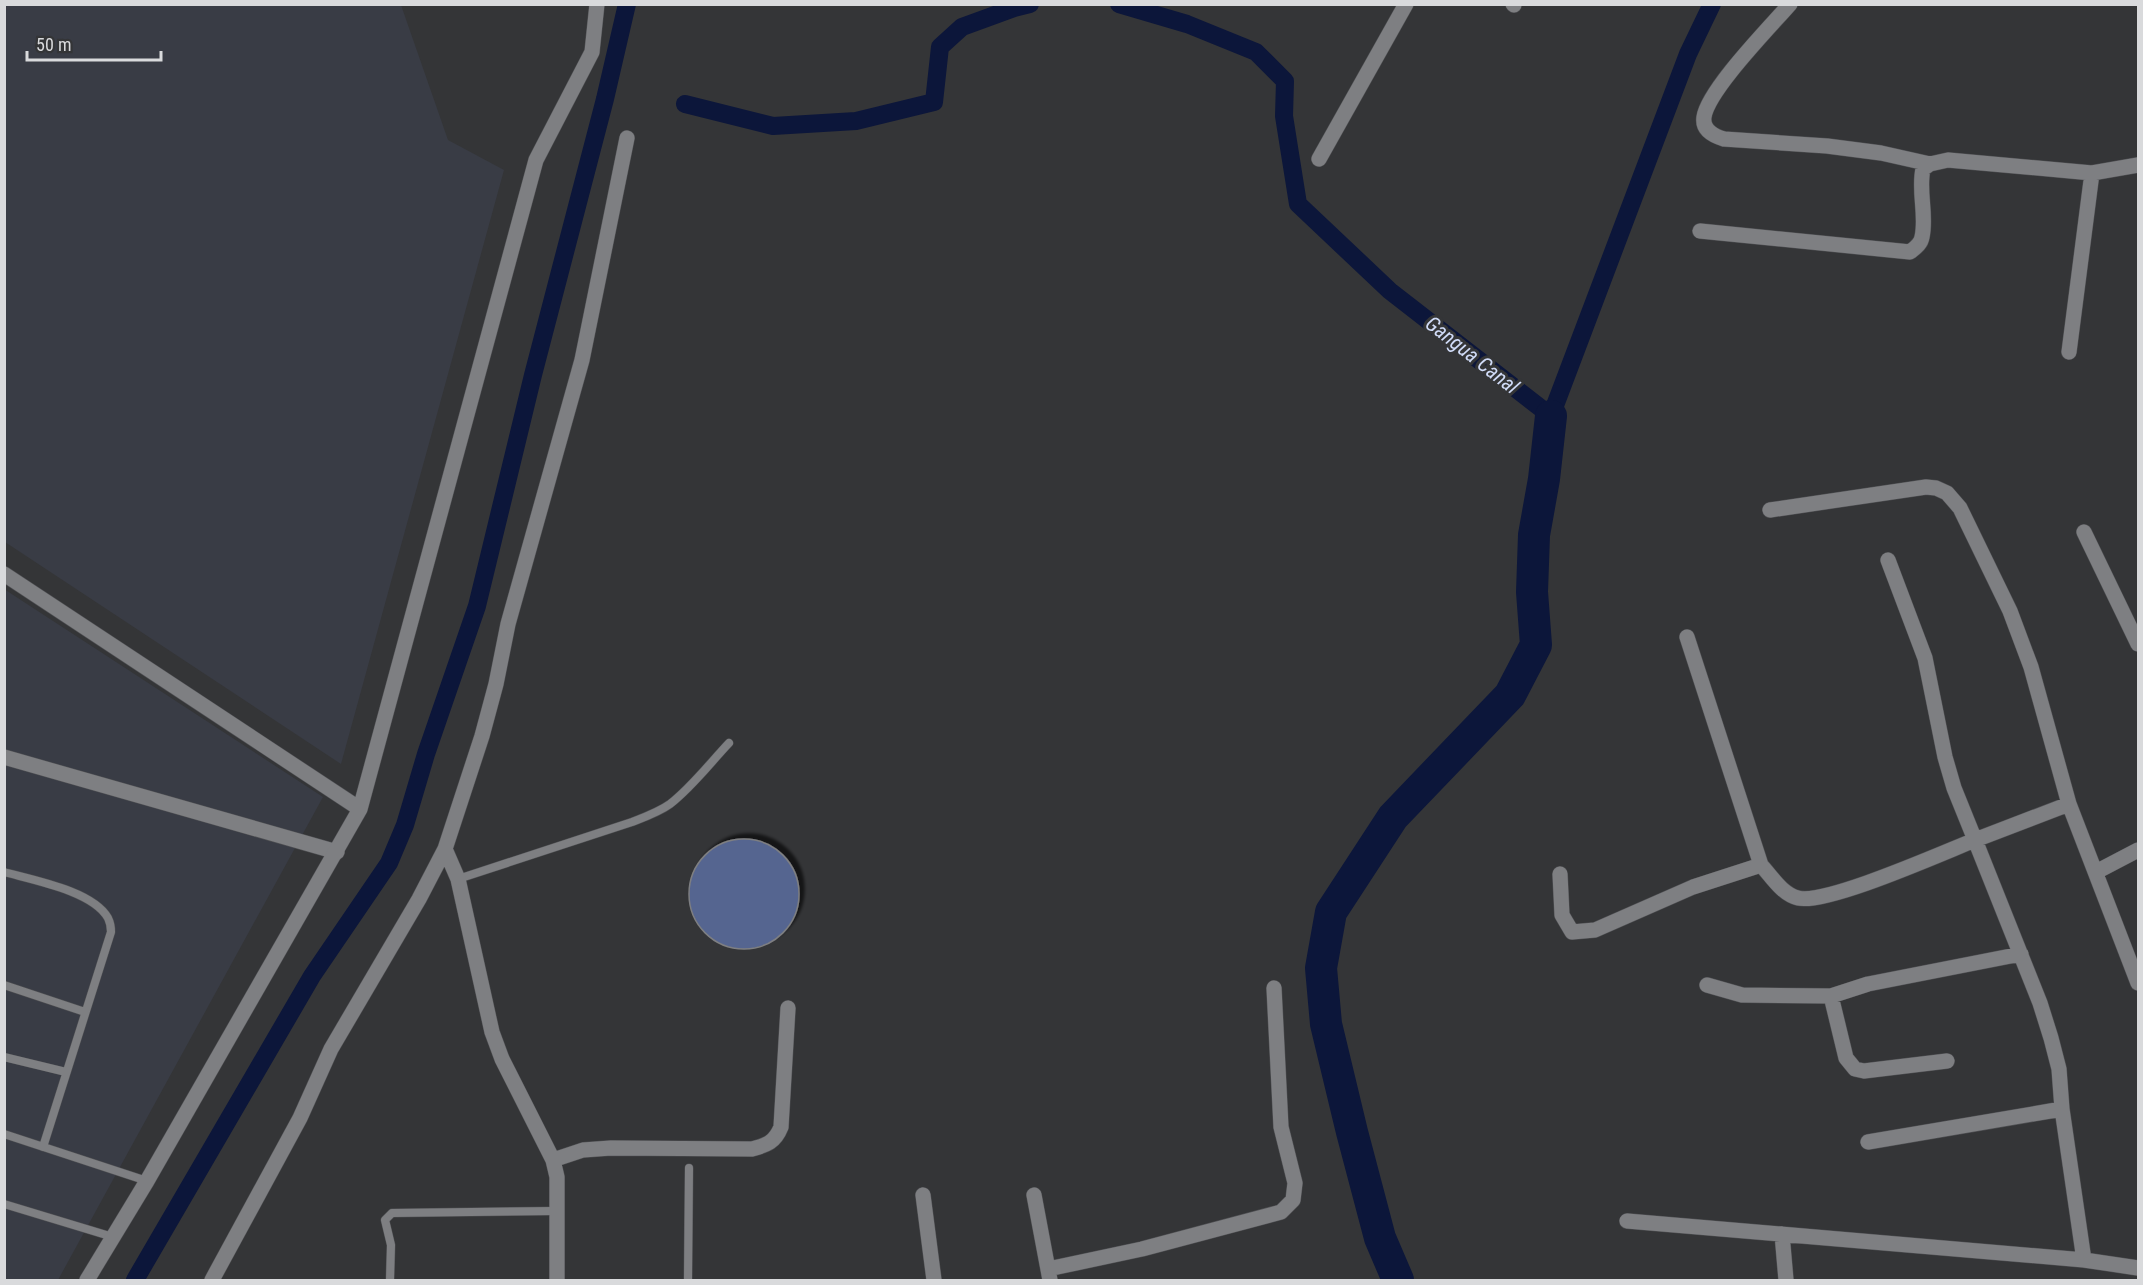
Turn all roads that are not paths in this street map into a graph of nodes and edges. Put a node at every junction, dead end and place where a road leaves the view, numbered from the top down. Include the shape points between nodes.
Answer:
1 (597, 4) edge
2 (1406, 4) edge
3 (1790, 4) edge
4 (627, 138) dead end
5 (1319, 159) dead end
6 (1930, 164) junction
7 (2139, 165) edge
8 (2092, 173) junction
9 (1700, 231) dead end
10 (2069, 352) dead end
11 (1770, 510) dead end
12 (2084, 532) dead end
13 (1888, 560) dead end
14 (4, 574) edge
15 (2134, 620) edge
16 (1687, 637) dead end
17 (2139, 644) edge
18 (729, 743) dead end
19 (4, 757) edge
20 (2069, 804) junction
21 (360, 809) junction
22 (1975, 840) junction
23 (445, 849) junction
24 (2139, 850) edge
25 (336, 852) junction
26 (1761, 865) junction
27 (4, 872) edge
28 (2096, 872) junction
29 (1560, 874) dead end
30 (458, 879) junction
31 (2021, 954) junction
32 (2138, 979) edge
33 (4, 985) edge
34 (1707, 985) dead end
35 (1274, 988) dead end
36 (1831, 996) junction
37 (788, 1008) dead end
38 (85, 1012) junction
39 (4, 1057) edge
40 (1947, 1061) dead end
41 (66, 1072) junction
42 (2062, 1109) junction
43 (4, 1134) edge
44 (1868, 1142) dead end
45 (43, 1147) junction
46 (553, 1160) junction
47 (689, 1168) dead end
48 (147, 1181) junction
49 (924, 1195) dead end
50 (1034, 1195) dead end
51 (4, 1204) edge
52 (556, 1211) junction
53 (1627, 1221) dead end
54 (1782, 1234) junction
55 (113, 1237) junction
56 (2084, 1260) junction
57 (2139, 1268) edge
58 (1049, 1275) edge
59 (87, 1281) edge
60 (212, 1281) edge
61 (390, 1281) edge
62 (557, 1281) edge
63 (688, 1281) edge
64 (934, 1281) edge
65 (1786, 1281) edge

1 - 21 street via 592,52 536,160
2 - 5 street
3 - 6 street via 1710,101 1704,117 1709,131 1724,139 1827,146
4 - 23 street via 582,360 508,624 482,736
6 - 8 street via 1948,160
6 - 9 street via 1923,169 1921,179 1922,238 1910,252
7 - 8 street
8 - 10 street
11 - 20 street via 1926,487 1947,493 1959,508 2010,611 2031,668
12 - 15 street
13 - 22 street via 1924,658 1945,757
14 - 21 street
15 - 17 street
16 - 26 street
18 - 30 lane via 683,793 655,813
19 - 25 street
20 - 22 street
20 - 28 street
21 - 25 street
22 - 26 street via 1841,892 1814,898 1785,893
22 - 31 street
23 - 30 street
23 - 60 street via 420,899 331,1049 300,1118
24 - 28 street
25 - 48 street
26 - 29 street via 1693,887 1595,930 1572,932 1562,915
27 - 38 lane via 83,897 108,919 111,932
28 - 32 street
30 - 46 street via 501,1059
31 - 36 street via 1868,984
31 - 42 street via 2051,1038 2059,1069
33 - 38 lane
34 - 36 street via 1742,995
35 - 58 street via 1281,1127 1295,1183 1293,1200 1281,1212
36 - 40 street via 1846,1058 1855,1069
37 - 46 street via 781,1127 773,1142 752,1149 583,1150
38 - 41 lane
39 - 41 lane
41 - 45 lane
42 - 44 street
42 - 56 street
43 - 45 lane
45 - 48 lane
46 - 52 street
47 - 63 lane
48 - 55 street
49 - 64 street
50 - 58 street
51 - 55 lane
52 - 61 lane via 392,1213 385,1220 391,1245
52 - 62 street
53 - 54 street
54 - 56 street
54 - 65 street
55 - 59 street
56 - 57 street

